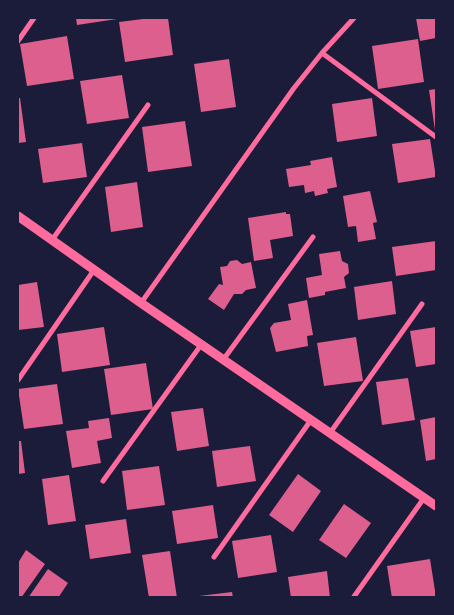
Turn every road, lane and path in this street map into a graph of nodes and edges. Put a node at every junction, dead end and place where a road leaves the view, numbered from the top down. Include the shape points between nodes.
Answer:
1 (34, 18) edge
2 (354, 18) edge
3 (18, 41) edge
4 (322, 53) junction
5 (148, 105) dead end
6 (436, 137) edge
7 (18, 216) edge
8 (314, 237) dead end
9 (52, 240) junction
10 (94, 270) junction
11 (141, 303) junction
12 (422, 304) dead end
13 (202, 345) junction
14 (223, 360) junction
15 (18, 380) edge
16 (311, 420) junction
17 (330, 433) junction
18 (103, 481) dead end
19 (424, 498) junction
20 (436, 506) edge
21 (214, 558) dead end
22 (353, 598) edge

1 - 3 street
2 - 4 street
4 - 6 street
4 - 11 street
5 - 9 street
7 - 9 street
8 - 14 street
9 - 10 street
10 - 11 street
10 - 15 street
11 - 13 street
12 - 17 street
13 - 14 street
13 - 18 street
14 - 16 street
16 - 17 street
16 - 21 street
17 - 19 street
19 - 20 street
19 - 22 street

